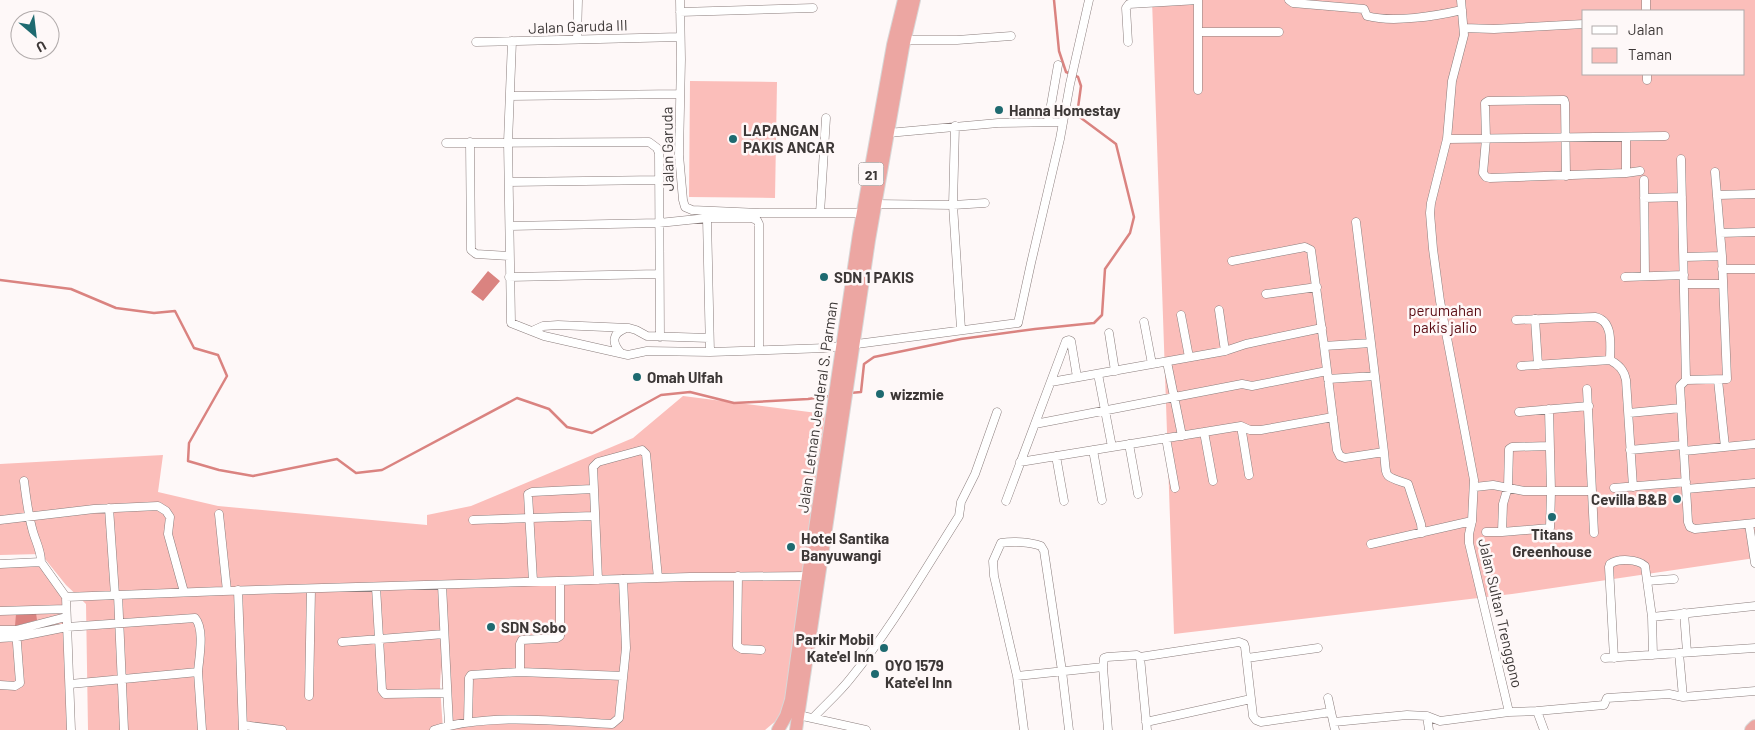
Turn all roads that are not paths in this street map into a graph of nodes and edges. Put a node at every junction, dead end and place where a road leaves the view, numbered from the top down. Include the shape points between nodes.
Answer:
1 (578, 0) edge
2 (680, 0) edge
3 (904, 0) edge
4 (914, 0) edge
5 (1089, 0) edge
6 (1289, 0) edge
7 (1461, 0) edge
8 (813, 8) dead end
9 (1462, 10) junction
10 (680, 12) junction
11 (1582, 24) edge
12 (1464, 28) junction
13 (1198, 32) junction
14 (1279, 32) dead end
15 (680, 36) junction
16 (1011, 36) dead end
17 (577, 39) junction
18 (905, 40) junction
19 (476, 42) dead end
20 (512, 42) junction
21 (1128, 42) dead end
22 (1058, 66) dead end
23 (1198, 90) dead end
24 (680, 94) junction
25 (510, 96) junction
26 (826, 118) dead end
27 (1048, 122) junction
28 (1063, 122) junction
29 (955, 126) junction
30 (888, 133) junction
31 (1626, 136) junction
32 (1664, 136) dead end
33 (1566, 138) junction
34 (1447, 139) junction
35 (1486, 139) junction
36 (470, 142) junction
37 (508, 142) junction
38 (446, 143) dead end
39 (1680, 159) dead end
40 (1640, 171) dead end
41 (1715, 172) dead end
42 (1626, 173) junction
43 (1566, 176) junction
44 (658, 180) junction
45 (1644, 180) dead end
46 (509, 182) junction
47 (1755, 194) edge
48 (1718, 195) junction
49 (1644, 198) junction
50 (1682, 198) junction
51 (985, 203) dead end
52 (876, 204) junction
53 (953, 205) junction
54 (820, 213) junction
55 (864, 213) junction
56 (707, 218) junction
57 (1356, 222) dead end
58 (659, 223) junction
59 (510, 226) junction
60 (1755, 232) edge
61 (1720, 233) junction
62 (509, 256) junction
63 (1722, 256) junction
64 (1684, 257) junction
65 (1232, 261) dead end
66 (1722, 269) junction
67 (1755, 269) edge
68 (659, 274) junction
69 (1684, 275) junction
70 (1625, 276) dead end
71 (1645, 276) junction
72 (509, 277) junction
73 (1684, 284) junction
74 (1723, 284) junction
75 (1316, 287) junction
76 (1266, 294) dead end
77 (1219, 310) dead end
78 (1181, 315) dead end
79 (1516, 320) dead end
80 (1535, 320) junction
81 (1144, 322) dead end
82 (1322, 328) junction
83 (626, 329) junction
84 (961, 329) junction
85 (532, 331) junction
86 (1109, 333) dead end
87 (660, 337) junction
88 (709, 338) junction
89 (1371, 343) junction
90 (1324, 346) junction
91 (847, 347) junction
92 (759, 350) junction
93 (1224, 351) junction
94 (620, 352) junction
95 (710, 352) junction
96 (1189, 358) junction
97 (1610, 360) junction
98 (1167, 362) junction
99 (1152, 364) junction
100 (1538, 365) junction
101 (1521, 366) dead end
102 (1115, 370) junction
103 (1098, 374) junction
104 (1327, 375) junction
105 (1375, 376) junction
106 (1077, 377) junction
107 (1686, 380) junction
108 (1718, 380) junction
109 (1051, 382) junction
110 (1587, 389) dead end
111 (1174, 397) junction
112 (1589, 406) junction
113 (1681, 408) junction
114 (1549, 409) junction
115 (1105, 410) junction
116 (997, 412) dead end
117 (1519, 412) dead end
118 (1629, 413) junction
119 (1333, 417) junction
120 (1035, 424) junction
121 (836, 425) junction
122 (1241, 426) junction
123 (1204, 432) junction
124 (1182, 436) junction
125 (1166, 438) junction
126 (1129, 444) junction
127 (1755, 444) edge
128 (1549, 446) junction
129 (1112, 447) junction
130 (1725, 447) junction
131 (1684, 448) junction
132 (1093, 450) junction
133 (1630, 450) junction
134 (1384, 452) junction
135 (1056, 456) junction
136 (1020, 462) junction
137 (1250, 475) dead end
138 (24, 481) dead end
139 (1213, 481) dead end
140 (1755, 483) edge
141 (1686, 485) junction
142 (1500, 486) junction
143 (1475, 487) junction
144 (1633, 487) junction
145 (1175, 488) dead end
146 (1614, 488) dead end
147 (592, 489) junction
148 (1552, 491) junction
149 (1591, 491) junction
150 (1138, 494) dead end
151 (1102, 500) dead end
152 (1006, 501) dead end
153 (1064, 501) dead end
154 (109, 508) junction
155 (220, 514) dead end
156 (594, 516) junction
157 (29, 517) junction
158 (530, 519) junction
159 (0, 520) edge
160 (473, 520) dead end
161 (1472, 521) junction
162 (1751, 530) edge
163 (1486, 532) dead end
164 (1502, 532) junction
165 (1422, 533) junction
166 (1594, 533) dead end
167 (1371, 544) dead end
168 (41, 562) junction
169 (1755, 563) edge
170 (0, 564) edge
171 (738, 576) junction
172 (808, 576) junction
173 (658, 578) junction
174 (623, 579) junction
175 (1674, 579) dead end
176 (598, 580) junction
177 (533, 581) junction
178 (560, 581) junction
179 (1647, 581) junction
180 (442, 585) junction
181 (376, 587) junction
182 (311, 589) junction
183 (238, 590) junction
184 (227, 591) junction
185 (184, 592) junction
186 (117, 595) junction
187 (66, 597) junction
188 (1755, 606) edge
189 (0, 611) edge
190 (66, 613) junction
191 (1684, 613) junction
192 (1652, 616) junction
193 (120, 624) junction
194 (67, 627) junction
195 (0, 630) edge
196 (17, 634) junction
197 (444, 634) junction
198 (0, 638) edge
199 (378, 640) junction
200 (342, 642) dead end
201 (1318, 648) dead end
202 (1755, 648) edge
203 (761, 650) dead end
204 (1683, 653) junction
205 (1653, 655) junction
206 (1140, 657) junction
207 (1247, 658) junction
208 (1605, 658) dead end
209 (1614, 658) junction
210 (1103, 667) junction
211 (1062, 671) junction
212 (198, 672) junction
213 (520, 672) junction
214 (623, 676) junction
215 (1017, 676) junction
216 (122, 678) junction
217 (70, 684) junction
218 (0, 685) edge
219 (1755, 691) edge
220 (447, 693) junction
221 (309, 696) dead end
222 (1683, 697) junction
223 (1328, 698) dead end
224 (1251, 699) junction
225 (1537, 711) junction
226 (1331, 712) junction
227 (1509, 712) junction
228 (798, 715) junction
229 (1427, 716) junction
230 (813, 718) junction
231 (468, 722) junction
232 (449, 726) junction
233 (1147, 726) edge
234 (1334, 726) edge
235 (1755, 726) edge
236 (243, 727) edge
237 (71, 730) edge
238 (124, 730) edge
239 (202, 730) edge
240 (282, 730) edge
241 (434, 730) edge
242 (778, 730) edge
243 (796, 730) edge
244 (866, 730) edge
245 (1024, 730) edge
246 (1069, 730) edge
247 (1108, 730) edge
248 (1429, 730) edge
249 (1544, 730) edge
250 (1751, 730) edge

1 - 17 street
2 - 10 street, Jalan Garuda
3 - 55 highway, Jalan Letnan Jenderal S. Parman / 21 via 893,45
4 - 18 highway, Jalan Letnan Jenderal S. Parman / 21
5 - 28 street
6 - 9 street via 1364,10 1367,16 1375,17 1418,18
7 - 9 street, Jalan Sultan Trenggono
8 - 10 street
9 - 12 street, Jalan Sultan Trenggono
10 - 15 street, Jalan Garuda
11 - 12 street
12 - 34 street, Jalan Sultan Trenggono via 1454,75
13 - 14 street
13 - 21 street via 1198,0 1129,4 1126,8
13 - 23 street
15 - 17 street, Jalan Garuda III
15 - 24 street, Jalan Garuda
16 - 18 street
17 - 20 street, Jalan Garuda III
18 - 30 highway, Jalan Letnan Jenderal S. Parman / 21
19 - 20 street, Jalan Garuda III
20 - 25 street
22 - 27 street
24 - 25 street
24 - 54 street, Jalan Garuda via 679,155 685,207 702,211
25 - 37 street
26 - 54 street
27 - 28 street
27 - 29 street
28 - 84 street via 1018,323
29 - 30 street
29 - 53 street
30 - 52 highway, Jalan Letnan Jenderal S. Parman / 21
31 - 32 street
31 - 33 street
31 - 42 street
33 - 35 street
33 - 35 street via 1565,103 1561,99 1485,102
33 - 43 street
34 - 35 street
34 - 143 street, Jalan Sultan Trenggono via 1431,203 1430,223 1440,301
35 - 43 street via 1483,173 1486,177
36 - 37 street
36 - 38 street
36 - 62 street via 471,250 476,254
37 - 44 street via 649,142 659,153
37 - 46 street
39 - 50 street
40 - 42 street
41 - 48 street
42 - 43 street
44 - 46 street
44 - 58 street
45 - 49 street
46 - 59 street
47 - 48 street
48 - 61 street
49 - 50 street
49 - 71 street
50 - 64 street
51 - 53 street
52 - 53 street
52 - 91 highway, Jalan Letnan Jenderal S. Parman / 21
53 - 84 street
54 - 55 street, Jalan Garuda
55 - 91 highway, Jalan Letnan Jenderal S. Parman / 21
56 - 58 street
56 - 88 street
56 - 92 street via 751,218 759,224
57 - 89 street
58 - 59 street
58 - 68 street
59 - 62 street
60 - 61 street
61 - 63 street
62 - 72 street
63 - 64 street
63 - 66 street
64 - 69 street
65 - 75 street via 1306,247 1312,250
66 - 67 street
66 - 74 street
68 - 72 street
68 - 87 street
69 - 71 street
69 - 73 street
70 - 71 street
72 - 85 street via 510,322
73 - 74 street
73 - 107 street
74 - 108 street via 1727,379
75 - 76 street
75 - 82 street
77 - 93 street
78 - 96 street
79 - 80 street
80 - 97 street via 1602,318 1608,328
80 - 100 street
81 - 99 street
82 - 90 street
82 - 93 street
83 - 85 street via 558,324
83 - 87 street
83 - 94 street via 614,338
84 - 91 street
85 - 94 street
86 - 102 street
87 - 88 street
88 - 95 street
89 - 90 street
89 - 105 street
90 - 104 street
91 - 92 street
91 - 121 highway, Jalan Letnan Jenderal S. Parman / 21
92 - 95 street
93 - 96 street
94 - 95 street via 628,355 647,351
96 - 98 street
97 - 100 street
97 - 118 street via 1625,375
98 - 99 street
98 - 111 street
99 - 102 street
100 - 101 street
102 - 103 street
103 - 106 street
103 - 115 street
104 - 105 street
104 - 111 street via 1252,386 1242,384
104 - 119 street
105 - 134 street
106 - 109 street
106 - 109 street via 1069,340
107 - 108 street
107 - 113 street via 1680,386
108 - 130 street
109 - 120 street
110 - 112 street
111 - 115 street
111 - 124 street
112 - 114 street
112 - 149 street
113 - 118 street
113 - 131 street
114 - 117 street
114 - 128 street
115 - 120 street
115 - 129 street
116 - 230 street via 958,516 896,615 850,680
118 - 133 street
119 - 122 street via 1261,430
119 - 134 street via 1340,456
120 - 136 street
121 - 172 highway, Jalan Letnan Jenderal S. Parman / 21
121 - 228 highway, Jalan Letnan Jenderal S. Parman / 21
122 - 123 street
122 - 137 street
123 - 124 street
123 - 139 street
124 - 125 street
125 - 126 street
125 - 145 street
126 - 129 street
126 - 150 street
127 - 130 street
128 - 142 street via 1511,447
128 - 148 street
129 - 132 street
130 - 131 street
131 - 133 street
131 - 141 street
132 - 135 street
132 - 151 street
133 - 144 street
134 - 165 street via 1387,475 1411,488
135 - 136 street
135 - 153 street
136 - 152 street
138 - 157 street
140 - 141 street
141 - 144 street
141 - 162 street via 1690,527
142 - 143 street
142 - 148 street
142 - 164 street
143 - 161 street, Jalan Sultan Trenggono
144 - 146 street
147 - 156 street
147 - 158 street via 530,492
147 - 173 street via 595,464 642,450 646,452
148 - 149 street
148 - 164 street via 1550,528
149 - 166 street
154 - 157 street
154 - 185 street via 158,506 168,513 168,534
154 - 186 street
155 - 184 street
156 - 158 street
156 - 176 street
157 - 159 street
157 - 168 street
158 - 160 street
158 - 177 street
161 - 165 street
161 - 227 street, Jalan Sultan Trenggono via 1469,544
162 - 169 street
163 - 164 street
165 - 167 street
168 - 170 street
168 - 187 street
171 - 172 street
171 - 173 street
171 - 203 street via 737,646
172 - 242 highway, Jalan Letnan Jenderal S. Parman / 21 via 791,700
173 - 174 street
174 - 176 street
174 - 214 street via 626,648
175 - 179 street
176 - 178 street
177 - 178 street
177 - 180 street
178 - 213 street via 560,636 522,640
179 - 192 street
179 - 209 street via 1645,566 1640,562 1617,561 1610,564
180 - 181 street
180 - 197 street
181 - 182 street
181 - 199 street
182 - 183 street
182 - 221 street
183 - 184 street
183 - 236 street
184 - 185 street
185 - 186 street
186 - 187 street
186 - 193 street
187 - 190 street
188 - 191 street
189 - 190 street
190 - 194 street
190 - 196 street
191 - 192 street
191 - 204 street
192 - 205 street
193 - 194 street
193 - 212 street via 195,618 200,632
193 - 216 street
194 - 196 street
194 - 217 street
195 - 196 street
196 - 198 street
196 - 218 street via 20,683
197 - 199 street
197 - 220 street
199 - 200 street
199 - 220 street via 381,686 386,694
201 - 207 street
202 - 204 street
204 - 205 street
204 - 222 street
205 - 209 street
206 - 207 street via 1239,642 1246,647
206 - 210 street via 1137,654 1107,657
206 - 233 street
207 - 224 street
208 - 209 street
210 - 211 street
210 - 247 street
211 - 215 street
211 - 215 street via 1044,551 1036,544 1007,542 998,547 993,567
211 - 246 street
212 - 216 street
212 - 239 street
213 - 214 street
213 - 231 street via 470,676
214 - 231 street via 619,718 612,724 533,720
215 - 245 street
216 - 217 street
216 - 238 street
217 - 237 street
219 - 222 street
220 - 232 street
222 - 225 street via 1669,694 1616,697 1607,698 1604,705
223 - 226 street
224 - 226 street via 1253,716 1261,722
224 - 233 street
225 - 227 street
225 - 249 street
226 - 234 street
227 - 229 street via 1440,721
228 - 230 street
228 - 243 highway, Jalan Letnan Jenderal S. Parman / 21
229 - 234 street via 1408,715
229 - 248 street
230 - 244 street
231 - 232 street
232 - 241 street
235 - 250 highway
236 - 240 street

